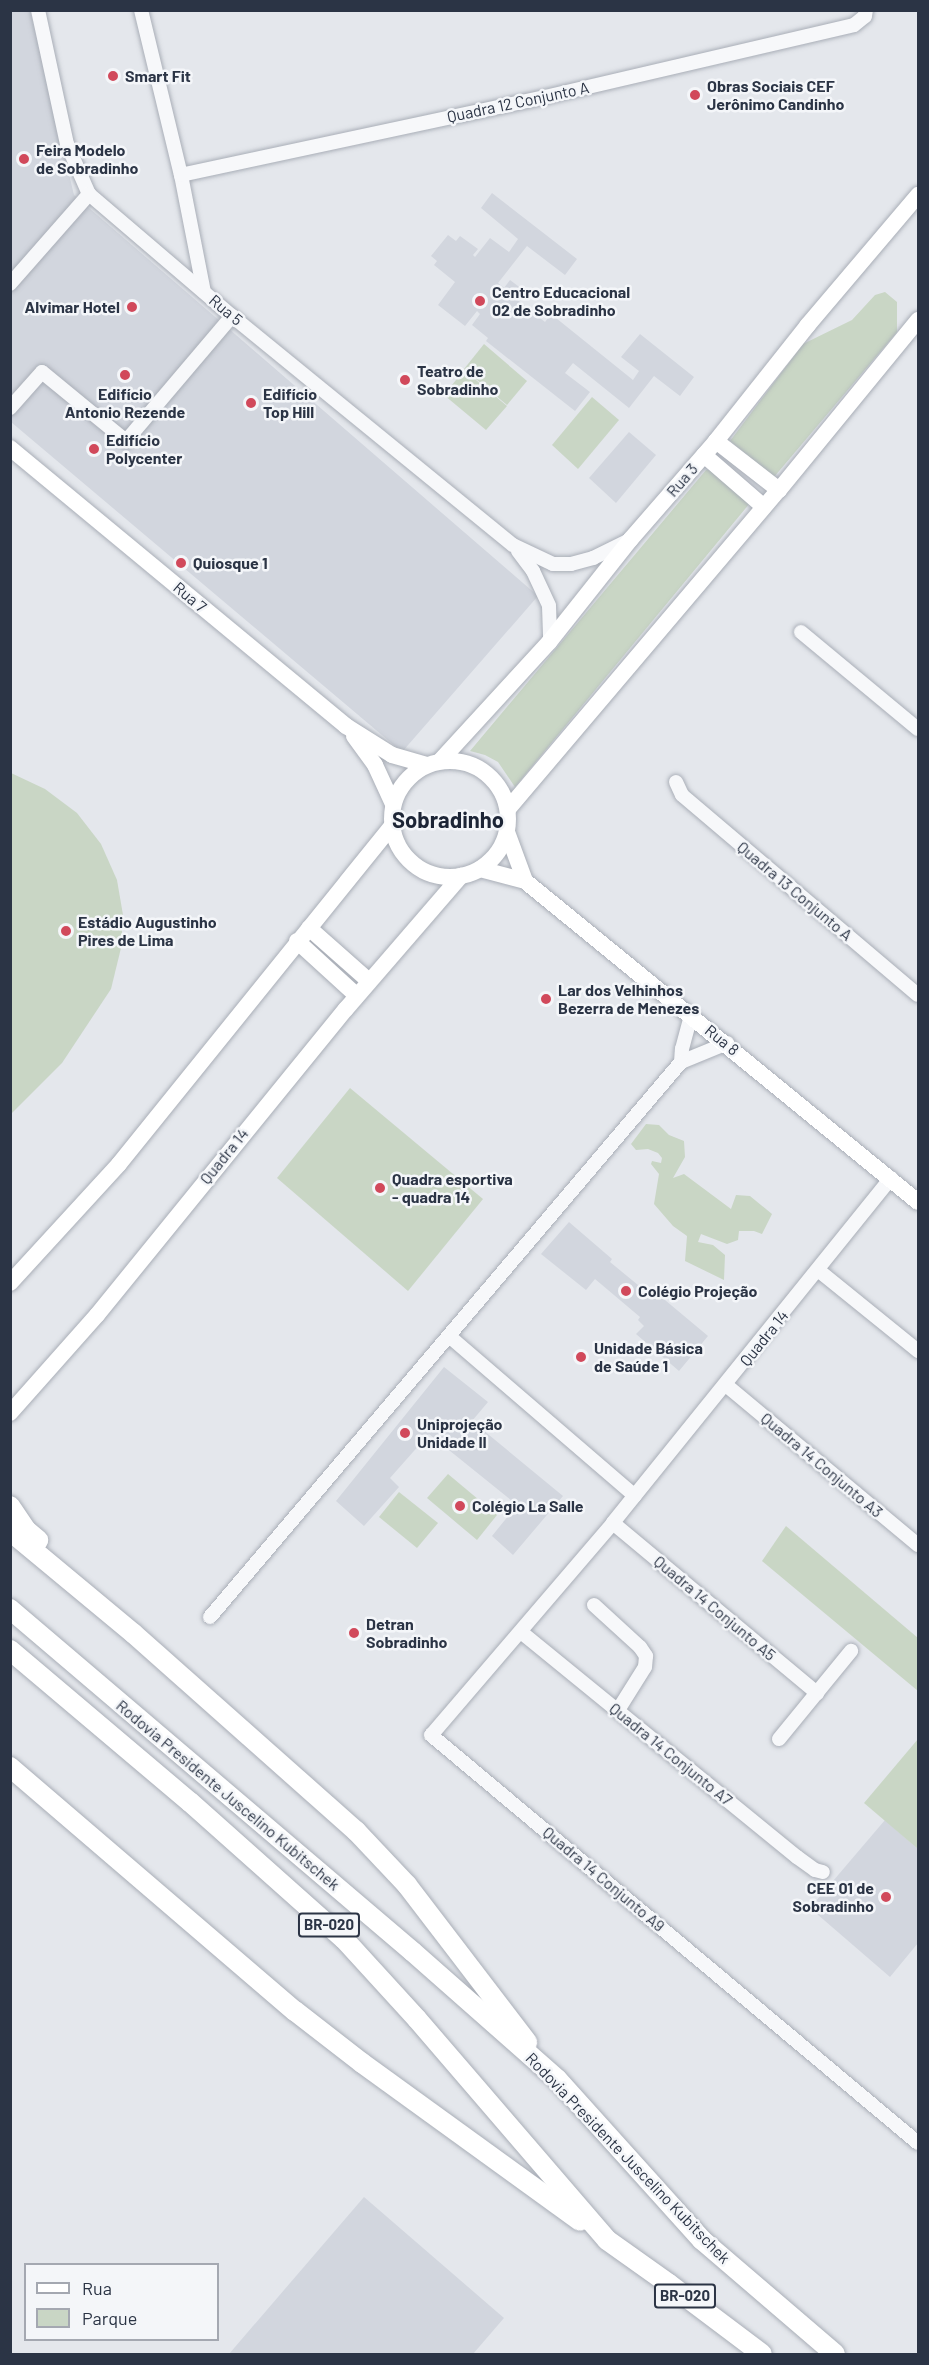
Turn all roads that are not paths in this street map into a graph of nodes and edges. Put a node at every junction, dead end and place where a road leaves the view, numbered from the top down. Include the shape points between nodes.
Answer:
1 (38, 10) edge
2 (141, 10) edge
3 (866, 10) edge
4 (181, 175) junction
5 (88, 194) junction
6 (918, 195) edge
7 (10, 284) edge
8 (204, 292) junction
9 (232, 316) junction
10 (918, 320) edge
11 (10, 408) edge
12 (716, 441) junction
13 (10, 448) edge
14 (704, 455) junction
15 (779, 490) junction
16 (764, 507) junction
17 (630, 540) junction
18 (513, 545) junction
19 (801, 632) dead end
20 (550, 640) junction
21 (346, 726) junction
22 (918, 729) edge
23 (434, 763) junction
24 (676, 782) dead end
25 (393, 804) junction
26 (508, 809) junction
27 (392, 826) junction
28 (507, 832) junction
29 (480, 869) junction
30 (461, 876) junction
31 (525, 881) junction
32 (309, 928) junction
33 (297, 941) junction
34 (369, 981) junction
35 (918, 995) edge
36 (357, 996) junction
37 (691, 1015) junction
38 (727, 1043) junction
39 (685, 1057) junction
40 (891, 1178) junction
41 (918, 1202) edge
42 (818, 1270) junction
43 (10, 1283) edge
44 (448, 1336) junction
45 (918, 1351) edge
46 (726, 1385) junction
47 (10, 1413) edge
48 (635, 1496) junction
49 (10, 1506) edge
50 (613, 1523) junction
51 (10, 1531) edge
52 (918, 1545) edge
53 (594, 1605) dead end
54 (10, 1609) edge
55 (210, 1617) dead end
56 (520, 1632) junction
57 (134, 1634) junction
58 (10, 1650) edge
59 (851, 1651) dead end
60 (817, 1693) junction
61 (618, 1710) junction
62 (431, 1735) joint
63 (779, 1739) dead end
64 (10, 1767) edge
65 (823, 1872) dead end
66 (557, 2079) junction
67 (918, 2143) edge
68 (607, 2240) junction
69 (762, 2355) edge
70 (835, 2355) edge

1 - 5 street, Rua 5 via 67,144
2 - 4 street
3 - 4 street, Quadra 12 Conjunto A via 854,25 545,97
4 - 8 street
5 - 7 street
5 - 8 street, Rua 5
6 - 12 main road, Rua 3
8 - 9 street, Rua 5
9 - 11 street via 126,441 42,372
9 - 18 street, Rua 5
10 - 15 main road
12 - 14 main road, Rua 3
12 - 15 main road
13 - 21 main road, Rua 7
14 - 16 main road
14 - 17 main road, Rua 3
15 - 16 main road
16 - 26 main road
17 - 18 street via 571,564 553,564
17 - 20 main road, Rua 3
18 - 20 street via 543,589 549,606
19 - 22 street
20 - 23 main road, Rua 3
21 - 23 main road, Rua 7 via 399,758
21 - 25 main road via 375,765
23 - 25 main road via 412,774
23 - 26 main road via 456,760 484,771 504,794
24 - 35 street, Quadra 13 Conjunto A via 682,795
25 - 27 main road
26 - 28 main road
27 - 30 main road via 409,860 424,871 442,877
27 - 32 main road
28 - 29 main road via 493,860
28 - 31 main road
29 - 30 main road
29 - 31 main road, Rua 8
30 - 34 main road, Quadra 14
31 - 37 main road, Rua 8
32 - 33 main road
32 - 34 main road
33 - 36 main road
33 - 43 main road via 119,1164
34 - 36 main road, Quadra 14
36 - 47 main road, Quadra 14 via 97,1315
37 - 38 main road, Rua 8
37 - 39 street
38 - 39 street
38 - 40 main road, Rua 8
39 - 44 street
40 - 41 main road, Rua 8
40 - 42 street, Quadra 14
42 - 45 street
42 - 46 street, Quadra 14
44 - 48 street
44 - 55 street
46 - 48 street, Quadra 14
46 - 52 street, Quadra 14 Conjunto A3
48 - 50 street, Quadra 14
49 - 57 highway via 26,1530 92,1588
50 - 56 street, Quadra 14
50 - 60 street, Quadra 14 Conjunto A5
51 - 57 highway, BR-020
53 - 61 street via 646,1656 645,1667
54 - 66 highway, Rodovia Presidente Juscelino Kubitschek / BR-020
56 - 61 street, Quadra 14 Conjunto A7
56 - 62 street, Quadra 14
57 - 66 highway, BR-020 via 356,1831 407,1885
58 - 68 highway, Rodovia Presidente Juscelino Kubitschek / BR-020 via 344,1939
59 - 60 street
60 - 63 street
61 - 65 street, Quadra 14 Conjunto A7 via 797,1857
62 - 67 street, Quadra 14 Conjunto A9
64 - 68 highway, BR-020 via 295,2011
66 - 70 highway, Rodovia Presidente Juscelino Kubitschek / BR-020 via 702,2240
68 - 69 highway, Rodovia Presidente Juscelino Kubitschek / BR-020

